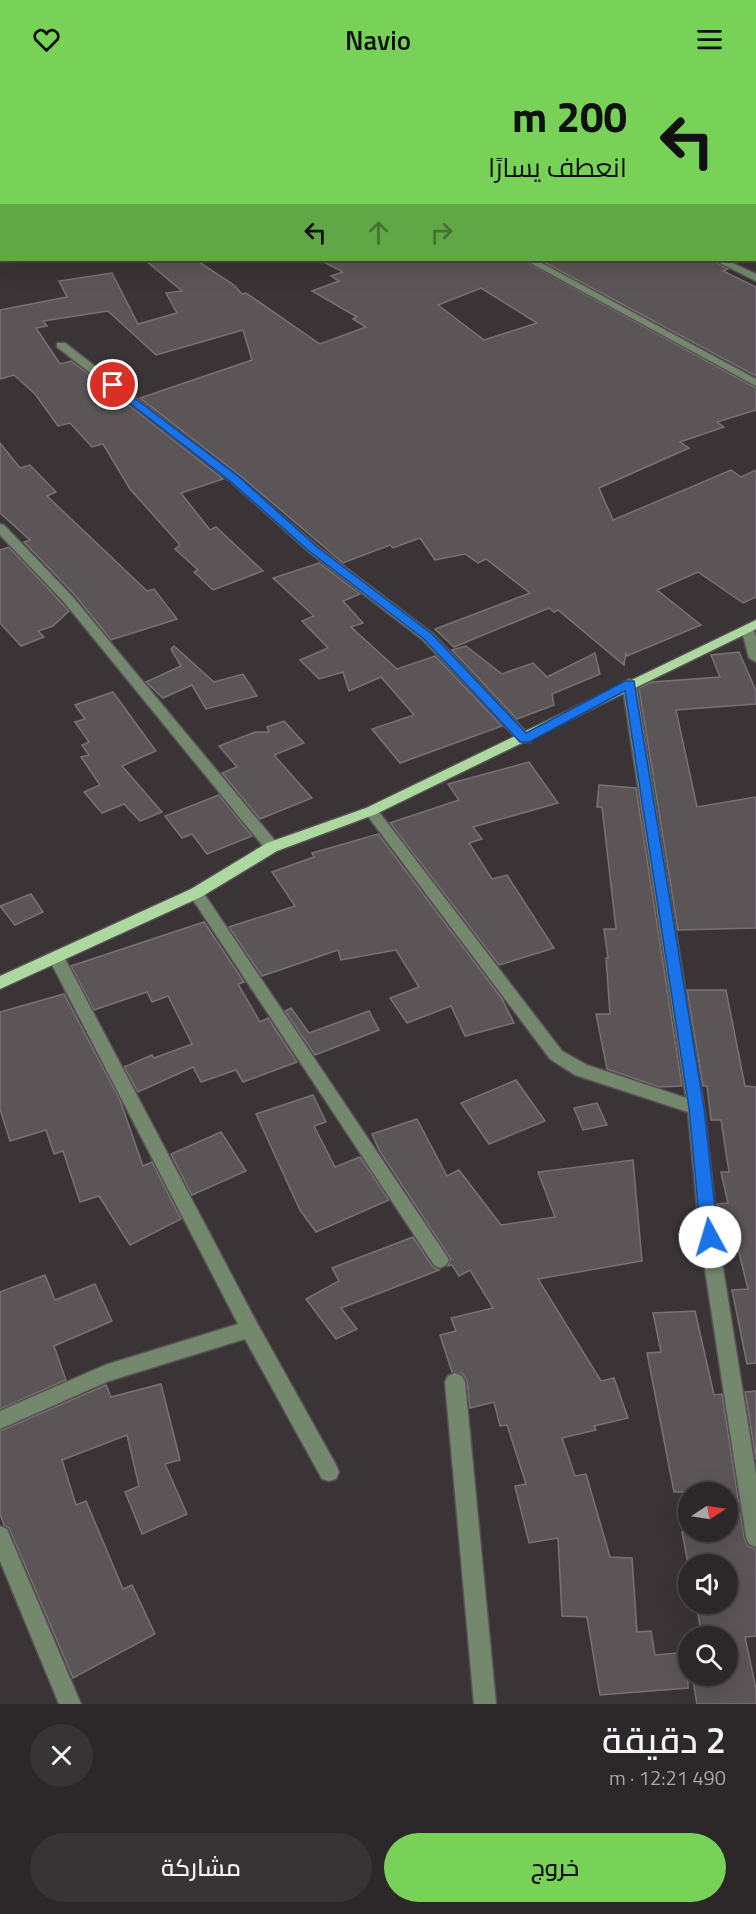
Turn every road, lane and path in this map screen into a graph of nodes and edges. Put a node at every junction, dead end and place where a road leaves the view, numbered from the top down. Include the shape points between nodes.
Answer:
1 (532, 261) edge
2 (721, 261) edge
3 (756, 278) edge
4 (61, 345) dead end
5 (756, 382) edge
6 (0, 528) edge
7 (751, 626) edge
8 (756, 658) edge
9 (630, 683) junction
10 (525, 739) junction
11 (371, 811) junction
12 (272, 848) junction
13 (196, 892) junction
14 (56, 957) junction
15 (0, 983) edge
16 (696, 1108) junction
17 (440, 1260) dead end
18 (250, 1329) junction
19 (455, 1382) dead end
20 (0, 1420) edge
21 (328, 1472) dead end
22 (0, 1536) edge
23 (756, 1537) edge
24 (70, 1704) edge
25 (485, 1704) edge

1 - 5 street
2 - 3 street
4 - 10 street via 428,637
6 - 12 street via 68,599
7 - 8 street
7 - 9 main road
9 - 10 main road
9 - 16 street
10 - 11 main road
11 - 12 main road
11 - 16 street via 556,1055 581,1070
12 - 13 main road
13 - 14 main road
13 - 17 street
14 - 15 main road
14 - 18 street
16 - 23 street via 710,1237
18 - 20 street via 105,1374
18 - 21 street
19 - 25 street
22 - 24 street

